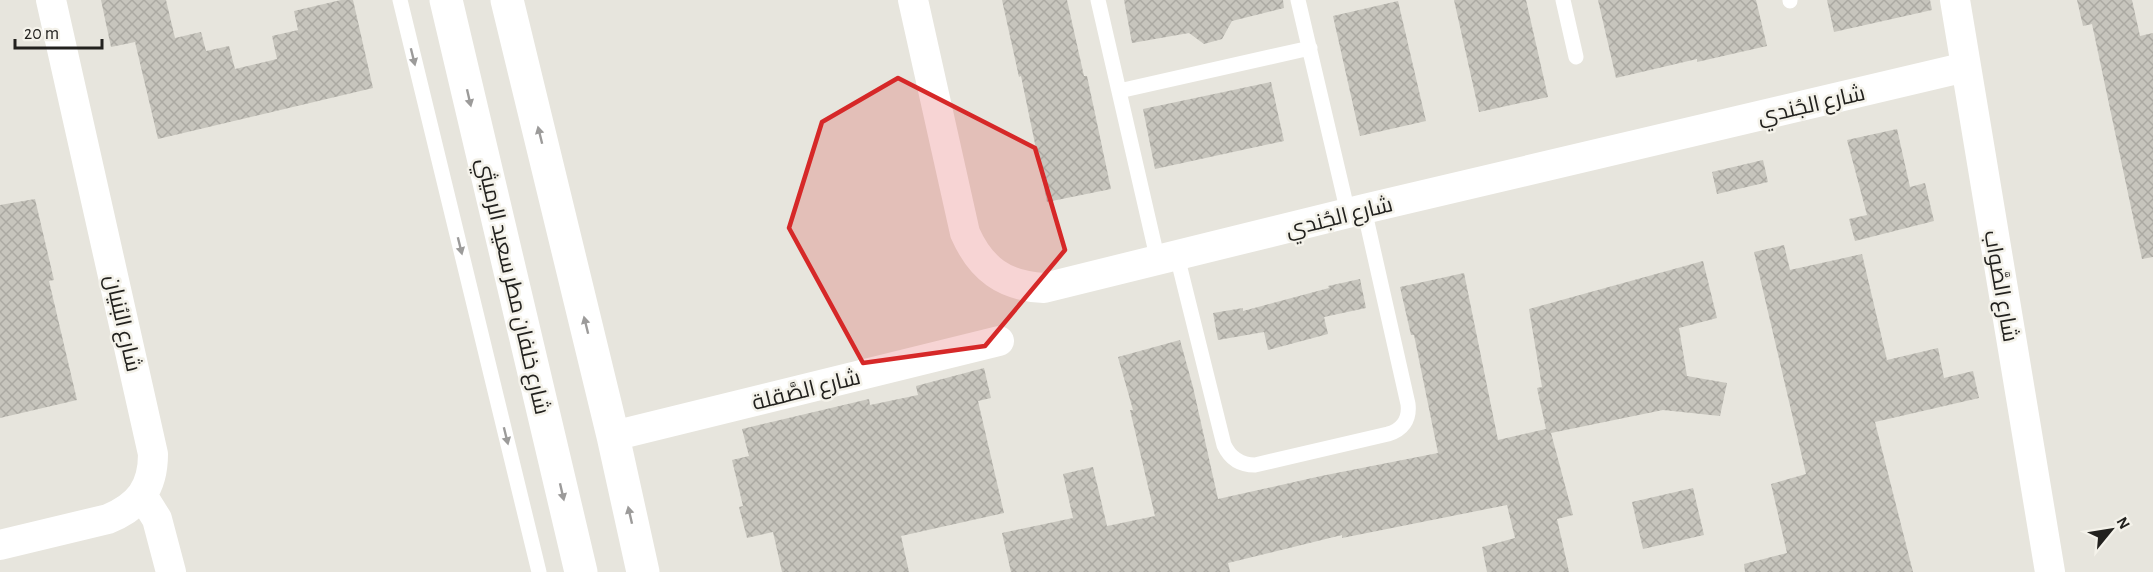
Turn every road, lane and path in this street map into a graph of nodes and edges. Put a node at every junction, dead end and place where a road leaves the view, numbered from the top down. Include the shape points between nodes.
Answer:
1 (51, 0) edge
2 (400, 0) edge
3 (446, 0) edge
4 (507, 0) edge
5 (913, 0) edge
6 (1098, 0) edge
7 (1298, 0) edge
8 (1563, 0) edge
9 (1955, 0) edge
10 (1310, 48) junction
11 (1576, 57) dead end
12 (1966, 67) junction
13 (1119, 91) junction
14 (1356, 211) junction
15 (1167, 258) junction
16 (999, 341) dead end
17 (613, 436) junction
18 (142, 495) junction
19 (0, 545) edge
20 (171, 572) edge
21 (539, 572) edge
22 (581, 572) edge
23 (643, 572) edge
24 (2050, 572) edge

1 - 18 street, شارع البُنيان via 153,454 150,482
2 -> 21 lane
3 -> 22 street, شارع خلفان مطر سعيد الرميثي
17 -> 4 street
5 - 15 street, شارع الجُندي via 965,233 982,262 1010,282 1044,288
6 - 13 lane
7 - 10 lane
8 - 11 lane
9 - 12 street, شارع الصَّواب
10 - 13 lane
10 - 14 lane
12 - 14 street, شارع الجُندي
12 - 24 street, شارع الصَّواب
13 - 15 lane
14 - 15 street, شارع الجُندي
14 - 15 lane via 1409,412 1402,427 1388,434 1255,465 1233,458 1224,445
16 - 17 street, شارع الصَّقلة
23 -> 17 street
18 - 19 street, شارع البُنيان via 127,510 108,519
18 - 20 street via 156,519

